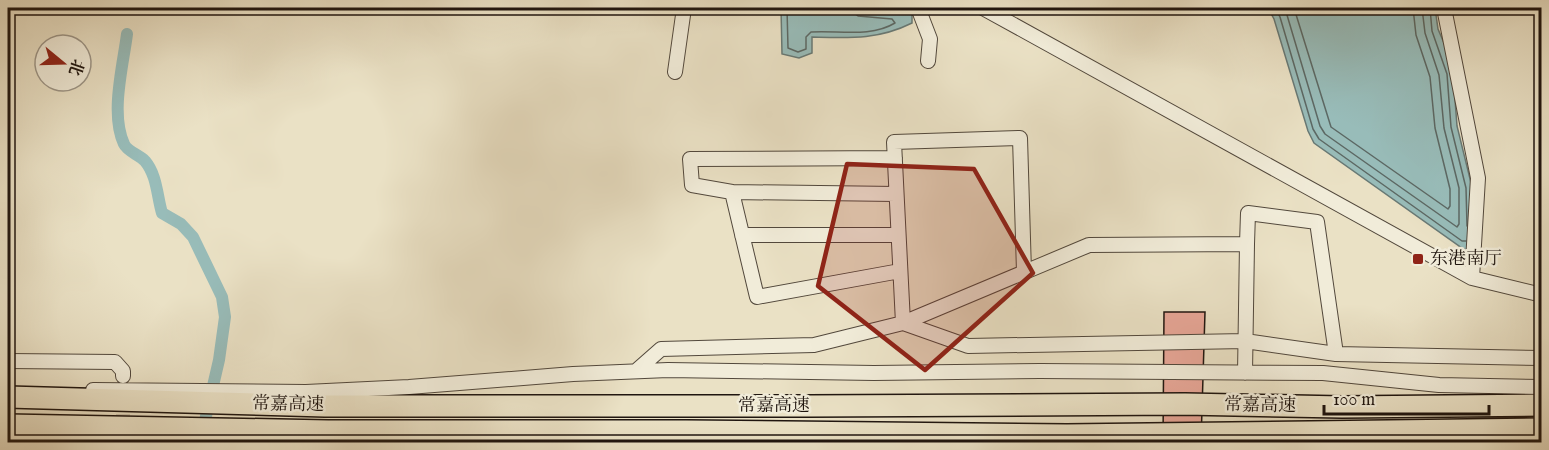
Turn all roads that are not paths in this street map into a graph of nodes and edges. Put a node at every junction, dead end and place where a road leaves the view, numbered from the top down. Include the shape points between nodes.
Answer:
1 (684, 8) edge
2 (920, 8) edge
3 (982, 8) edge
4 (1444, 8) edge
5 (928, 61) dead end
6 (675, 72) dead end
7 (895, 158) junction
8 (732, 192) junction
9 (896, 194) junction
10 (898, 234) junction
11 (742, 235) junction
12 (1247, 244) junction
13 (900, 271) junction
14 (1024, 272) junction
15 (1472, 278) junction
16 (1542, 295) edge
17 (903, 323) junction
18 (1245, 341) junction
19 (1336, 354) junction
20 (1542, 358) edge
21 (8, 361) edge
22 (636, 371) junction
23 (1245, 373) junction
24 (123, 376) dead end
25 (1542, 387) edge
26 (8, 397) edge
27 (240, 398) junction
28 (1542, 405) edge
29 (8, 425) edge
30 (244, 429) junction
31 (1542, 429) edge
32 (411, 442) edge

1 - 6 street
2 - 5 street via 930,39
3 - 15 street
4 - 15 street via 1478,177
7 - 8 street via 690,159 692,185
7 - 9 street
7 - 14 street via 894,142 1020,138
8 - 9 street
8 - 11 street
9 - 10 street
10 - 11 street
10 - 13 street
11 - 13 street via 757,297
12 - 14 street via 1089,245
12 - 18 street
12 - 19 street via 1248,213 1317,222
13 - 17 street
14 - 17 street
15 - 16 street
17 - 18 street via 968,346
17 - 22 street via 814,345 661,349
18 - 19 street
18 - 23 street
19 - 20 street
21 - 24 street via 115,362
22 - 23 street
22 - 27 street
23 - 25 street via 1323,373 1439,385
26 - 27 highway, 常嘉高速 via 165,402
26 - 27 street via 101,389 187,390
27 - 28 highway, 常嘉高速 via 325,406
29 - 30 highway, 常嘉高速
30 - 31 highway, 常嘉高速 via 1067,435
30 - 32 street via 315,438

